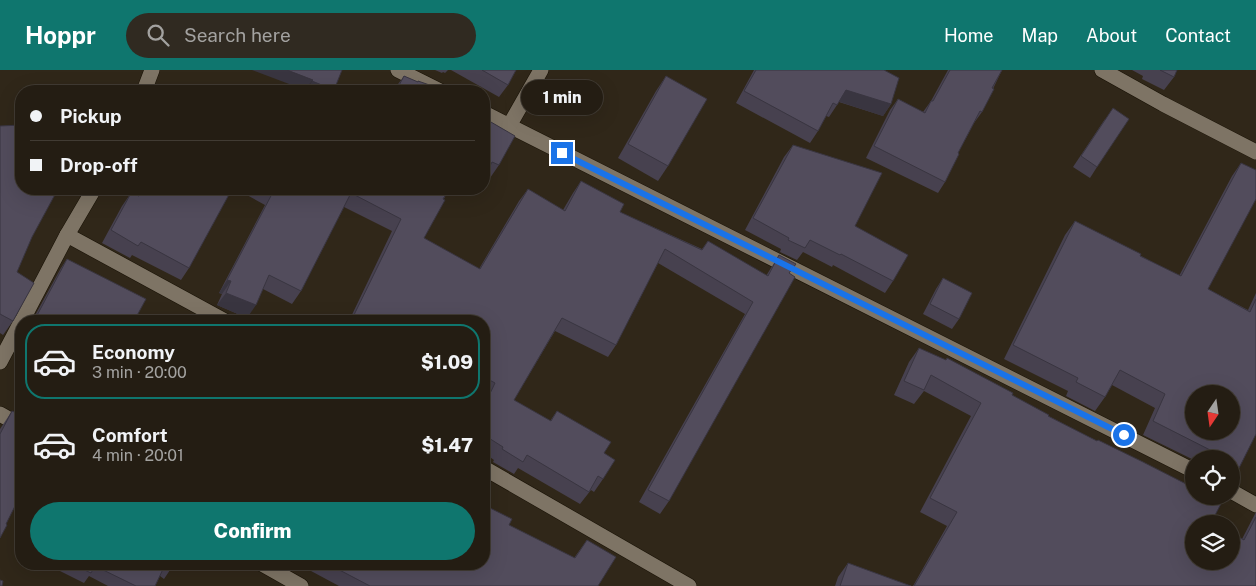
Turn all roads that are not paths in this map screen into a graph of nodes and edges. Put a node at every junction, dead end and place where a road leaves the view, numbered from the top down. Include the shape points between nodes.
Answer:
1 (152, 70) edge
2 (398, 70) edge
3 (540, 70) edge
4 (1102, 70) edge
5 (146, 85) edge
6 (428, 85) edge
7 (490, 116) edge
8 (509, 126) junction
9 (1256, 152) edge
10 (90, 195) edge
11 (67, 235) junction
12 (25, 315) edge
13 (213, 315) edge
14 (15, 333) edge
15 (0, 362) edge
16 (0, 414) edge
17 (15, 423) edge
18 (1185, 466) edge
19 (490, 471) edge
20 (1240, 497) edge
21 (1256, 505) edge
22 (272, 570) edge
23 (300, 586) edge
24 (689, 586) edge

1 - 5 street
2 - 6 street
3 - 8 street
4 - 9 street
7 - 8 street
8 - 18 street
10 - 11 street
11 - 12 street
11 - 13 street
14 - 15 street
16 - 17 street
19 - 24 street
20 - 21 street
22 - 23 street

